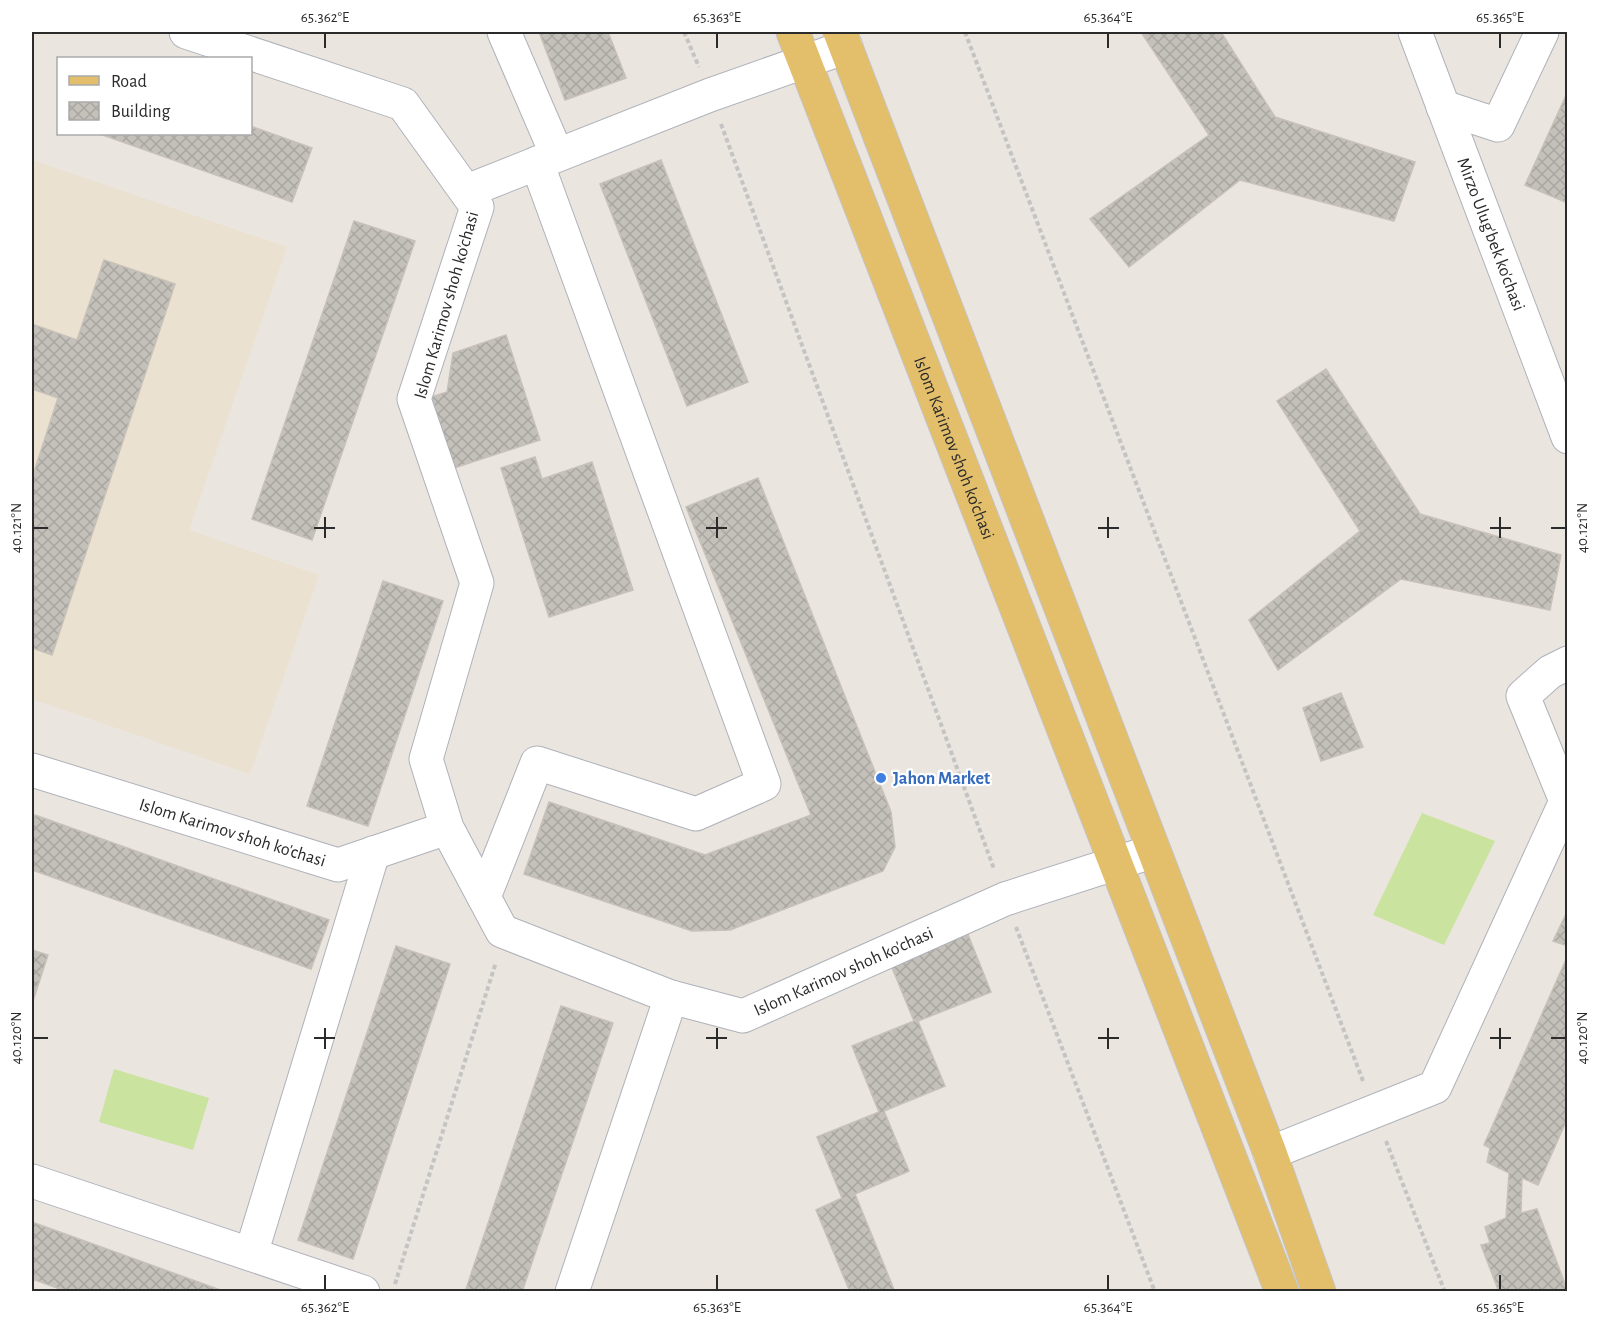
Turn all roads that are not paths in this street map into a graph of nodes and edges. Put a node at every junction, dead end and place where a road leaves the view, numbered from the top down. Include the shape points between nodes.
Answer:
1 (186, 32) edge
2 (504, 32) edge
3 (1415, 32) edge
4 (1542, 32) edge
5 (843, 39) edge
6 (799, 46) edge
7 (1443, 107) junction
8 (547, 159) junction
9 (467, 191) junction
10 (1566, 428) edge
11 (1568, 663) edge
12 (32, 770) edge
13 (447, 828) junction
14 (1154, 851) junction
15 (373, 853) junction
16 (1116, 863) junction
17 (484, 897) junction
18 (671, 997) junction
19 (1270, 1153) junction
20 (32, 1181) edge
21 (251, 1254) junction
22 (363, 1292) edge
23 (572, 1292) edge
24 (1282, 1292) edge
25 (1319, 1292) edge

1 - 9 street via 403,104
2 - 8 street
3 - 7 street, Mirzo Ulug'bek ko'chasi
4 - 7 street via 1498,125
5 - 6 street
5 - 14 main road
6 - 8 street via 710,95
6 - 16 main road, Islom Karimov shoh ko'chasi
7 - 10 street, Mirzo Ulug'bek ko'chasi
8 - 9 street
8 - 17 street via 764,784 696,814 537,763
9 - 13 street, Islom Karimov shoh ko'chasi via 477,207 414,399 477,584 426,759
11 - 19 street via 1550,672 1523,696 1566,801 1435,1087
12 - 15 street, Islom Karimov shoh ko'chasi via 338,865
13 - 15 street, Islom Karimov shoh ko'chasi
13 - 17 street
14 - 16 street, Islom Karimov shoh ko'chasi
14 - 19 main road
15 - 21 street
16 - 18 street, Islom Karimov shoh ko'chasi via 1005,899 743,1016
16 - 24 main road, Islom Karimov shoh ko'chasi
17 - 18 street, Islom Karimov shoh ko'chasi via 504,932
18 - 23 street
19 - 25 main road
20 - 21 street
21 - 22 street

